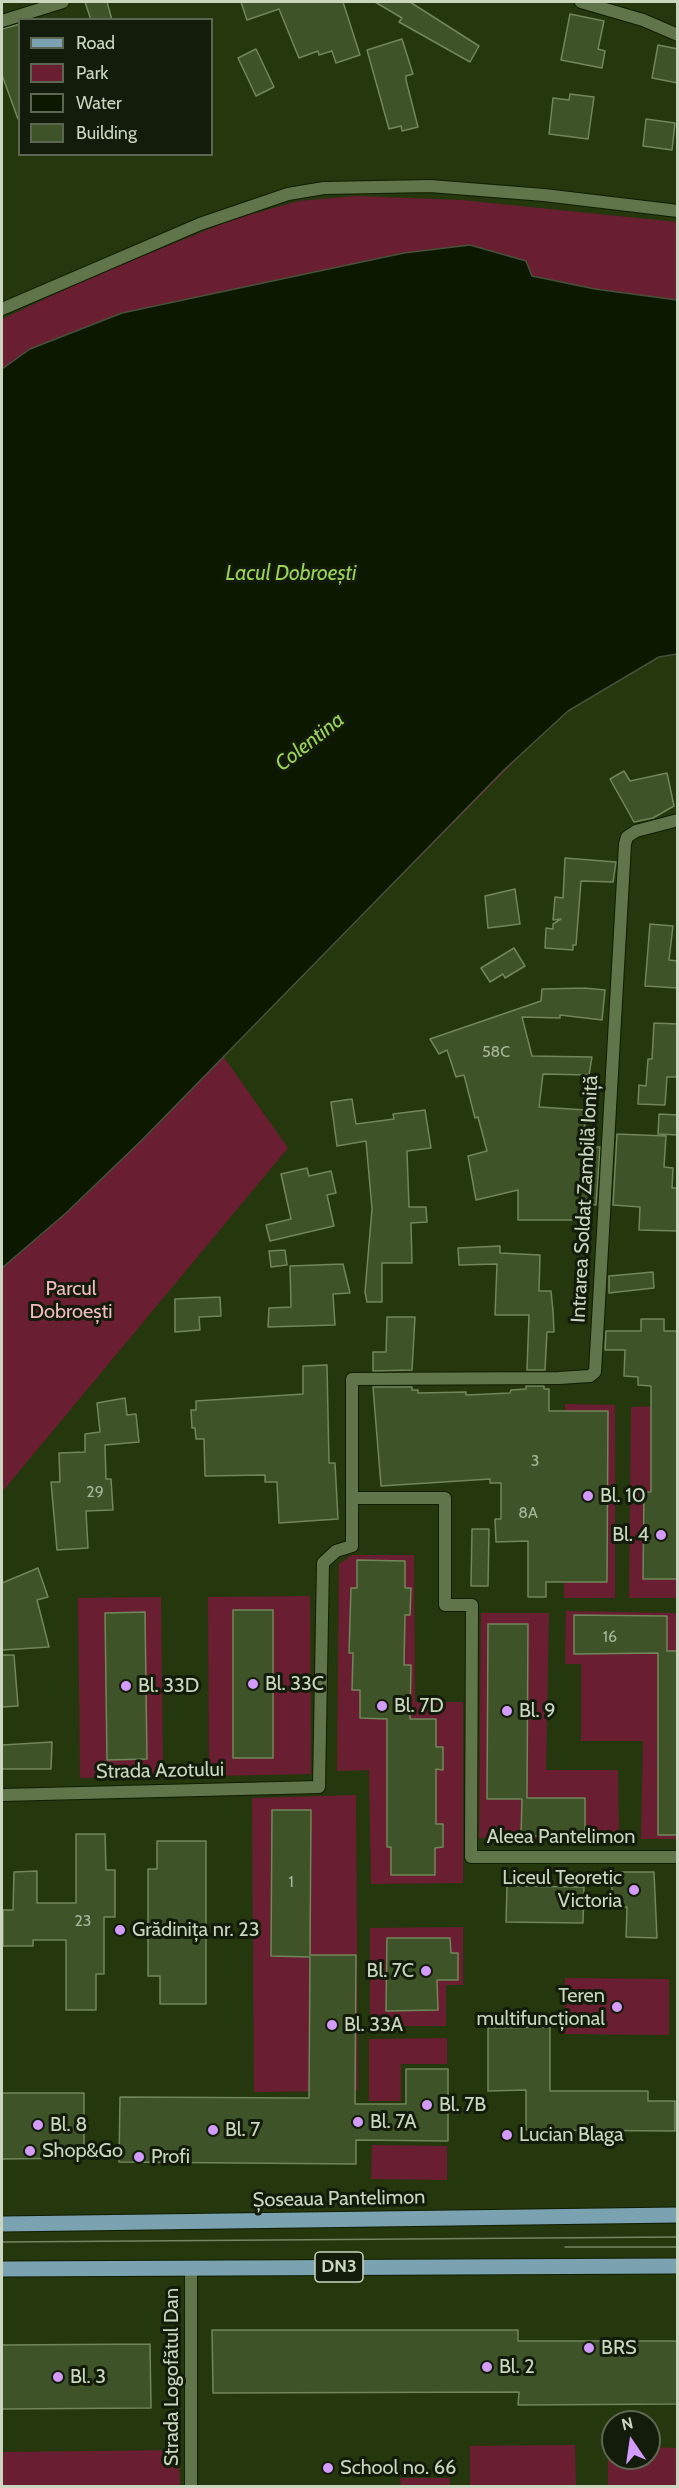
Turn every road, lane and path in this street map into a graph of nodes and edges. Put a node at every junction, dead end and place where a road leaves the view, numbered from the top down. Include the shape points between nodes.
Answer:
1 (63, 2) edge
2 (581, 2) edge
3 (2, 21) edge
4 (678, 35) edge
5 (678, 211) edge
6 (2, 309) edge
7 (678, 820) edge
8 (352, 1498) junction
9 (2, 1795) edge
10 (678, 1857) edge
11 (678, 2216) edge
12 (2, 2224) edge
13 (678, 2266) edge
14 (192, 2268) junction
15 (2, 2269) edge
16 (191, 2487) edge

1 - 3 street
2 - 4 street
5 - 6 street via 430,186 324,188 288,194 200,224
7 - 8 street, Intrarea Soldat Zambilă Ioniță via 636,831 625,844 595,1372 590,1376 559,1378 352,1379
8 - 9 street, Strada Azotului via 352,1546 336,1551 323,1563 319,1787
8 - 10 street, Aleea Pantelimon via 445,1498 445,1605 472,1605 471,1857
11 - 12 main road, Șoseaua Pantelimon
13 - 14 main road, DN3
14 - 15 main road, DN3
14 - 16 street, Strada Logofătul Dan

